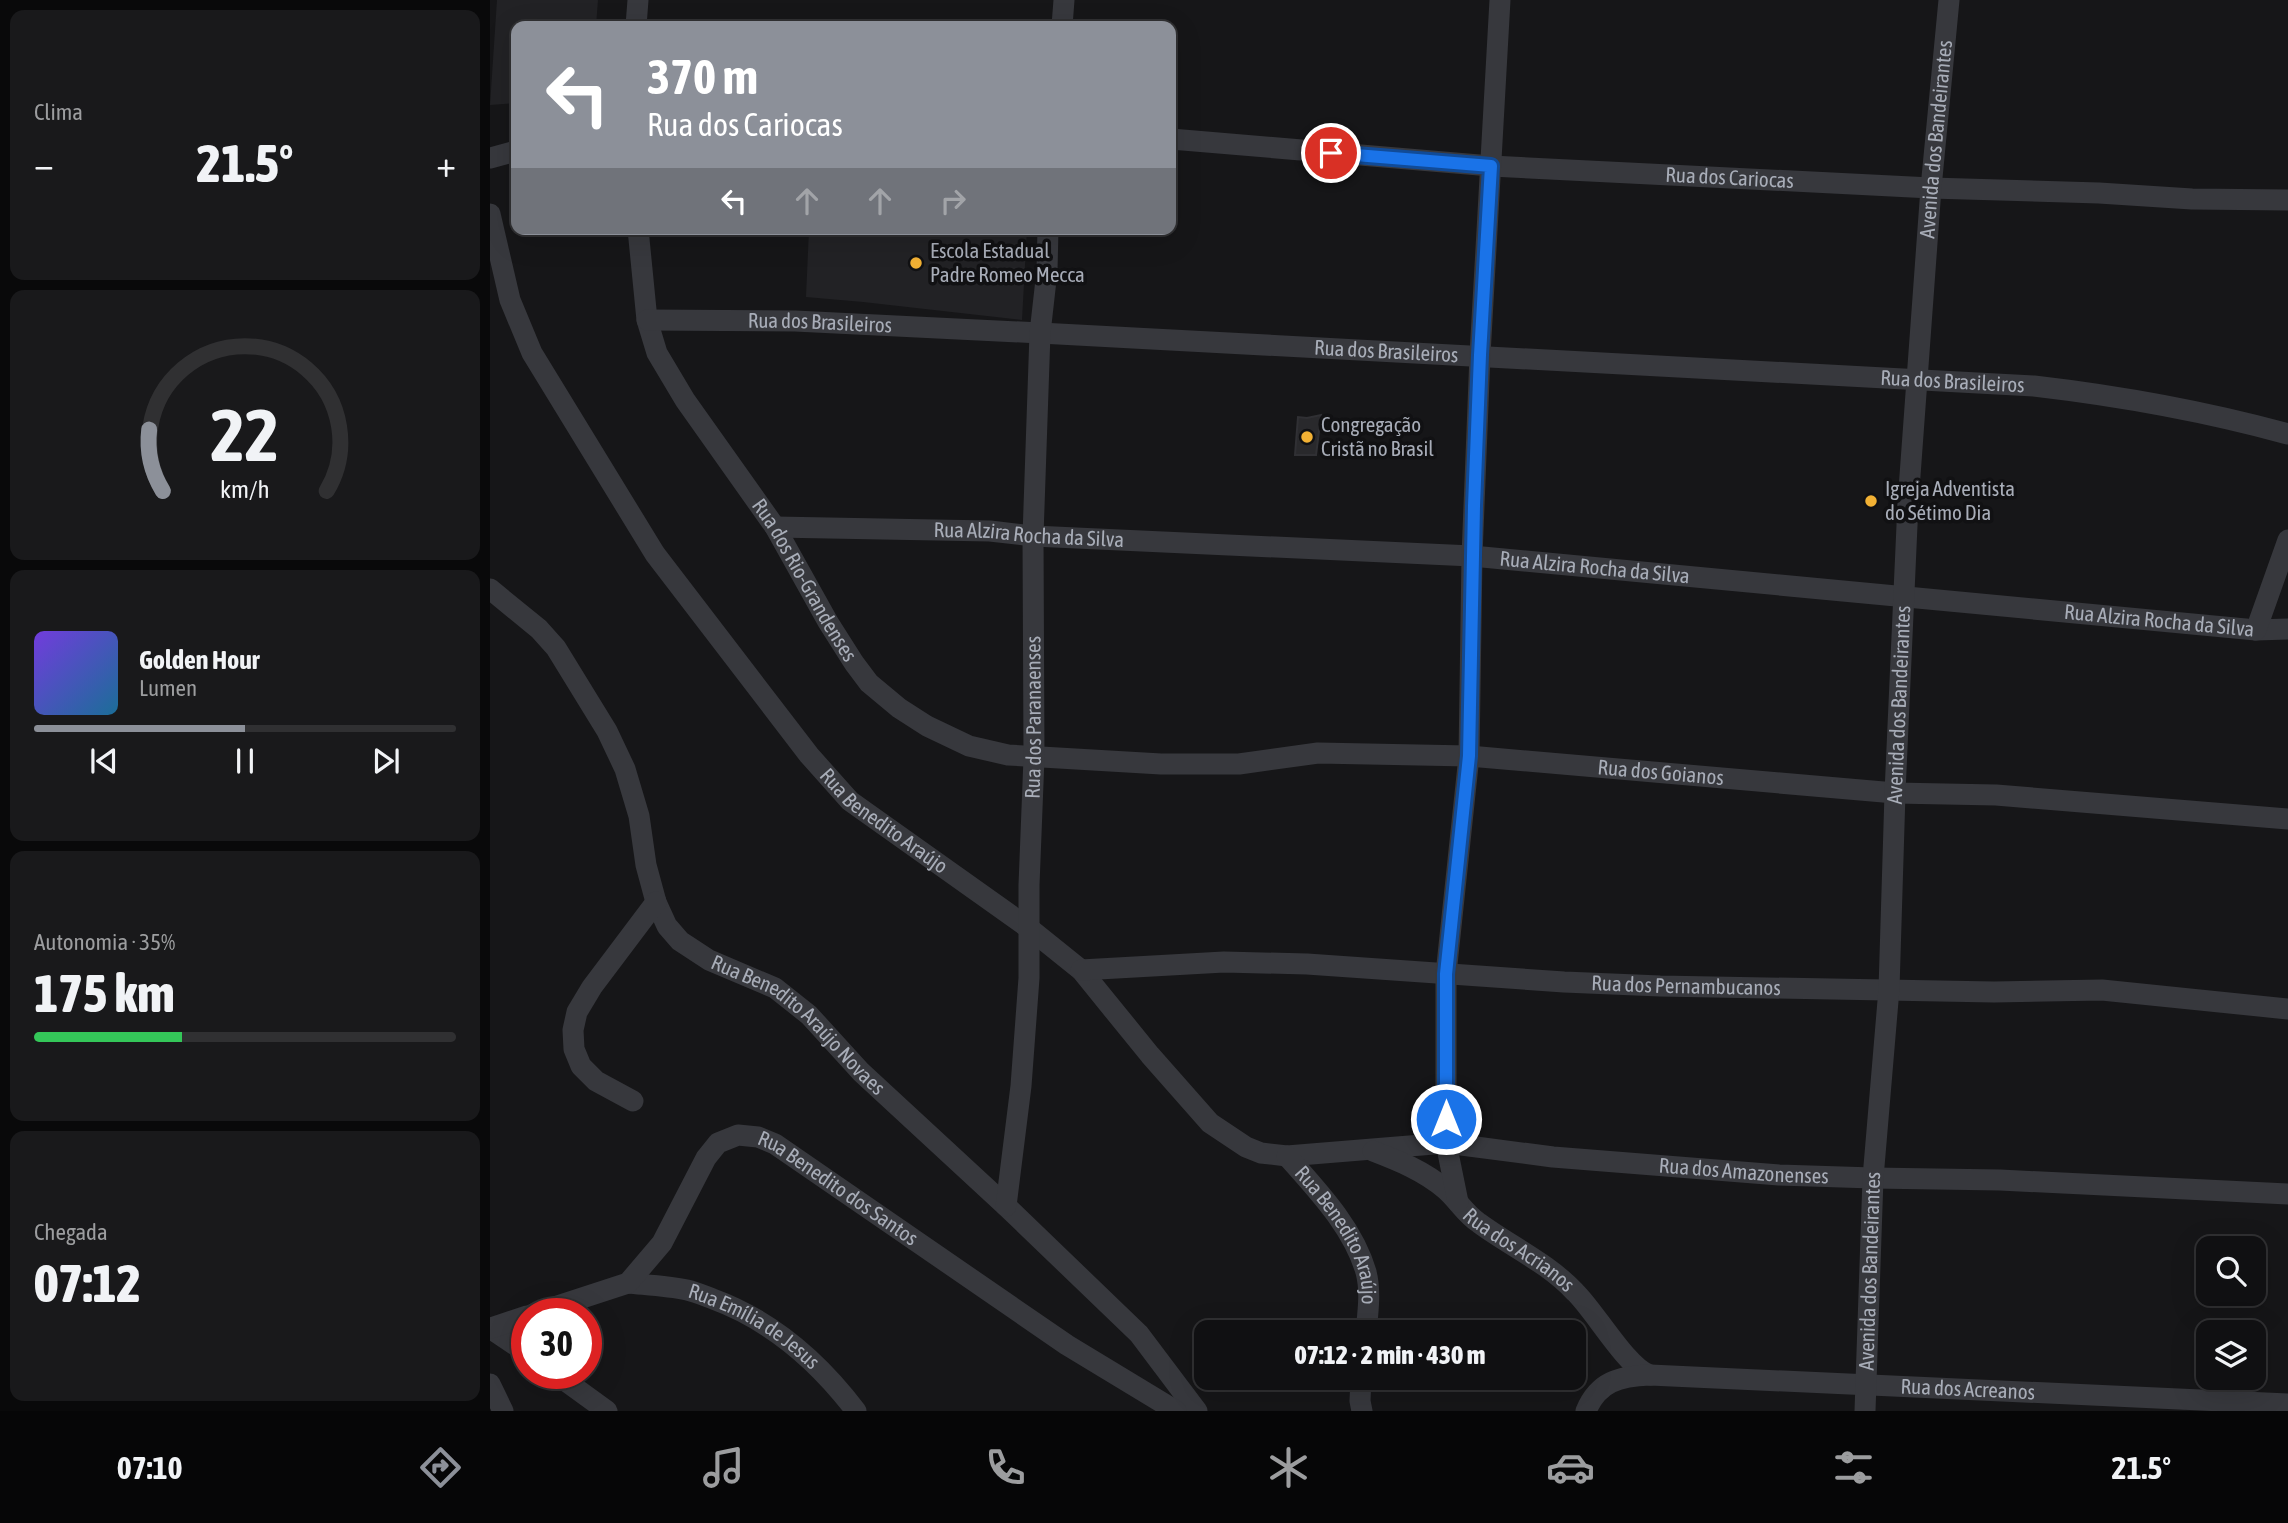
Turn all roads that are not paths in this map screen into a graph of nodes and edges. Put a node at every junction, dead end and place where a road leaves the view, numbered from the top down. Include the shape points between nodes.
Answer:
1 (638, 0) edge
2 (1065, 0) edge
3 (1500, 0) edge
4 (1949, 0) edge
5 (636, 21) edge
6 (1063, 21) edge
7 (1176, 139) edge
8 (511, 152) edge
9 (490, 158) edge
10 (1491, 166) junction
11 (1931, 188) junction
12 (2288, 200) edge
13 (490, 214) edge
14 (638, 235) edge
15 (1048, 235) edge
16 (647, 320) junction
17 (1040, 333) junction
18 (1480, 355) junction
19 (1916, 380) junction
20 (2288, 434) edge
21 (775, 527) junction
22 (1033, 536) junction
23 (2288, 540) edge
24 (1472, 556) junction
25 (490, 589) edge
26 (1903, 597) junction
27 (2288, 629) edge
28 (2256, 630) junction
29 (1469, 756) junction
30 (1034, 758) junction
31 (1895, 793) junction
32 (2288, 819) edge
33 (656, 902) junction
34 (1030, 929) junction
35 (1082, 970) junction
36 (1446, 974) junction
37 (1889, 989) junction
38 (2288, 1009) edge
39 (633, 1101) dead end
40 (1446, 1143) junction
41 (1368, 1149) junction
42 (1287, 1156) junction
43 (1873, 1178) junction
44 (2288, 1194) edge
45 (1458, 1202) junction
46 (1006, 1206) junction
47 (628, 1283) junction
48 (582, 1298) edge
49 (1367, 1320) edge
50 (511, 1321) edge
51 (490, 1328) edge
52 (511, 1342) edge
53 (1650, 1376) junction
54 (490, 1384) edge
55 (1866, 1384) junction
56 (577, 1389) edge
57 (1361, 1390) edge
58 (2288, 1404) edge
59 (503, 1411) edge
60 (607, 1411) edge
61 (856, 1411) edge
62 (1176, 1411) edge
63 (1196, 1411) edge
64 (1362, 1411) edge
65 (1586, 1411) edge
66 (1865, 1411) edge

1 - 5 street
2 - 6 street
3 - 10 street
4 - 11 street, Avenida dos Bandeirantes
7 - 10 street, Rua dos Cariocas
8 - 9 street
10 - 11 street, Rua dos Cariocas
10 - 18 street
11 - 12 street, Rua dos Cariocas
11 - 19 street, Avenida dos Bandeirantes
13 - 34 street, Rua Benedito Araújo via 510,300 532,353 683,592 850,801
14 - 16 street, Rua dos Rio-Grandenses
15 - 17 street, Rua dos Paranaenses
16 - 17 street, Rua dos Brasileiros via 795,321
16 - 21 street, Rua dos Rio-Grandenses via 657,353 685,400
17 - 18 street, Rua dos Brasileiros
17 - 22 street, Rua dos Paranaenses
18 - 19 street, Rua dos Brasileiros
18 - 24 street
19 - 20 street, Rua dos Brasileiros via 2097,393
19 - 26 street, Avenida dos Bandeirantes
21 - 22 street, Rua Alzira Rocha da Silva
21 - 30 street, Rua dos Rio-Grandenses via 828,622 869,682 899,708 952,739
22 - 24 street, Rua Alzira Rocha da Silva
22 - 30 street, Rua dos Paranaenses
23 - 28 street
24 - 26 street, Rua Alzira Rocha da Silva
24 - 29 street
25 - 33 street, Rua Benedito Araújo Novaes via 556,648 607,731 639,816
26 - 28 street, Rua Alzira Rocha da Silva
26 - 31 street, Avenida dos Bandeirantes
27 - 28 street, Rua Alzira Rocha da Silva
29 - 30 street, Rua dos Goianos via 1318,753 1214,765
29 - 31 street, Rua dos Goianos
29 - 36 street
30 - 34 street, Rua dos Paranaenses
31 - 32 street, Rua dos Goianos via 1996,795
31 - 37 street, Avenida dos Bandeirantes
33 - 39 street via 592,987 577,1012 573,1030 581,1066 596,1081
33 - 46 street, Rua Benedito Araújo Novaes via 667,926 687,946 775,988 809,1014 861,1072
34 - 35 street, Rua Benedito Araújo
34 - 46 street, Rua dos Paranaenses via 1028,1004
35 - 36 street, Rua dos Pernambucanos via 1224,961
35 - 42 street, Rua Benedito Araújo via 1210,1122 1246,1147
36 - 37 street, Rua dos Pernambucanos via 1673,986
36 - 40 street
37 - 38 street, Rua dos Pernambucanos via 2102,990
37 - 43 street, Avenida dos Bandeirantes
40 - 41 street, Rua dos Amazonenses
40 - 43 street, Rua dos Amazonenses via 1567,1159
40 - 45 street
41 - 42 street, Rua dos Amazonenses
41 - 45 street, Rua dos Acrianos via 1416,1169
42 - 49 street, Rua Benedito Araújo via 1345,1227 1359,1252 1366,1274
43 - 44 street, Rua dos Amazonenses
43 - 55 street, Avenida dos Bandeirantes
45 - 53 street, Rua dos Acrianos via 1476,1222 1574,1290 1632,1363
46 - 63 street, Rua Benedito Araújo Novaes via 1139,1334
47 - 48 street
47 - 61 street, Rua Emília de Jesus via 690,1290 767,1324 819,1367
47 - 62 street, Rua Benedito dos Santos via 662,1243 718,1143 738,1135 758,1137 775,1144 1067,1345
50 - 51 street
51 - 52 street
53 - 55 street, Rua dos Acreanos
53 - 65 street, Rua dos Acreanos via 1623,1378 1598,1389
54 - 59 street
55 - 58 street, Rua dos Acreanos
55 - 66 street, Avenida dos Bandeirantes
56 - 60 street
57 - 64 street

